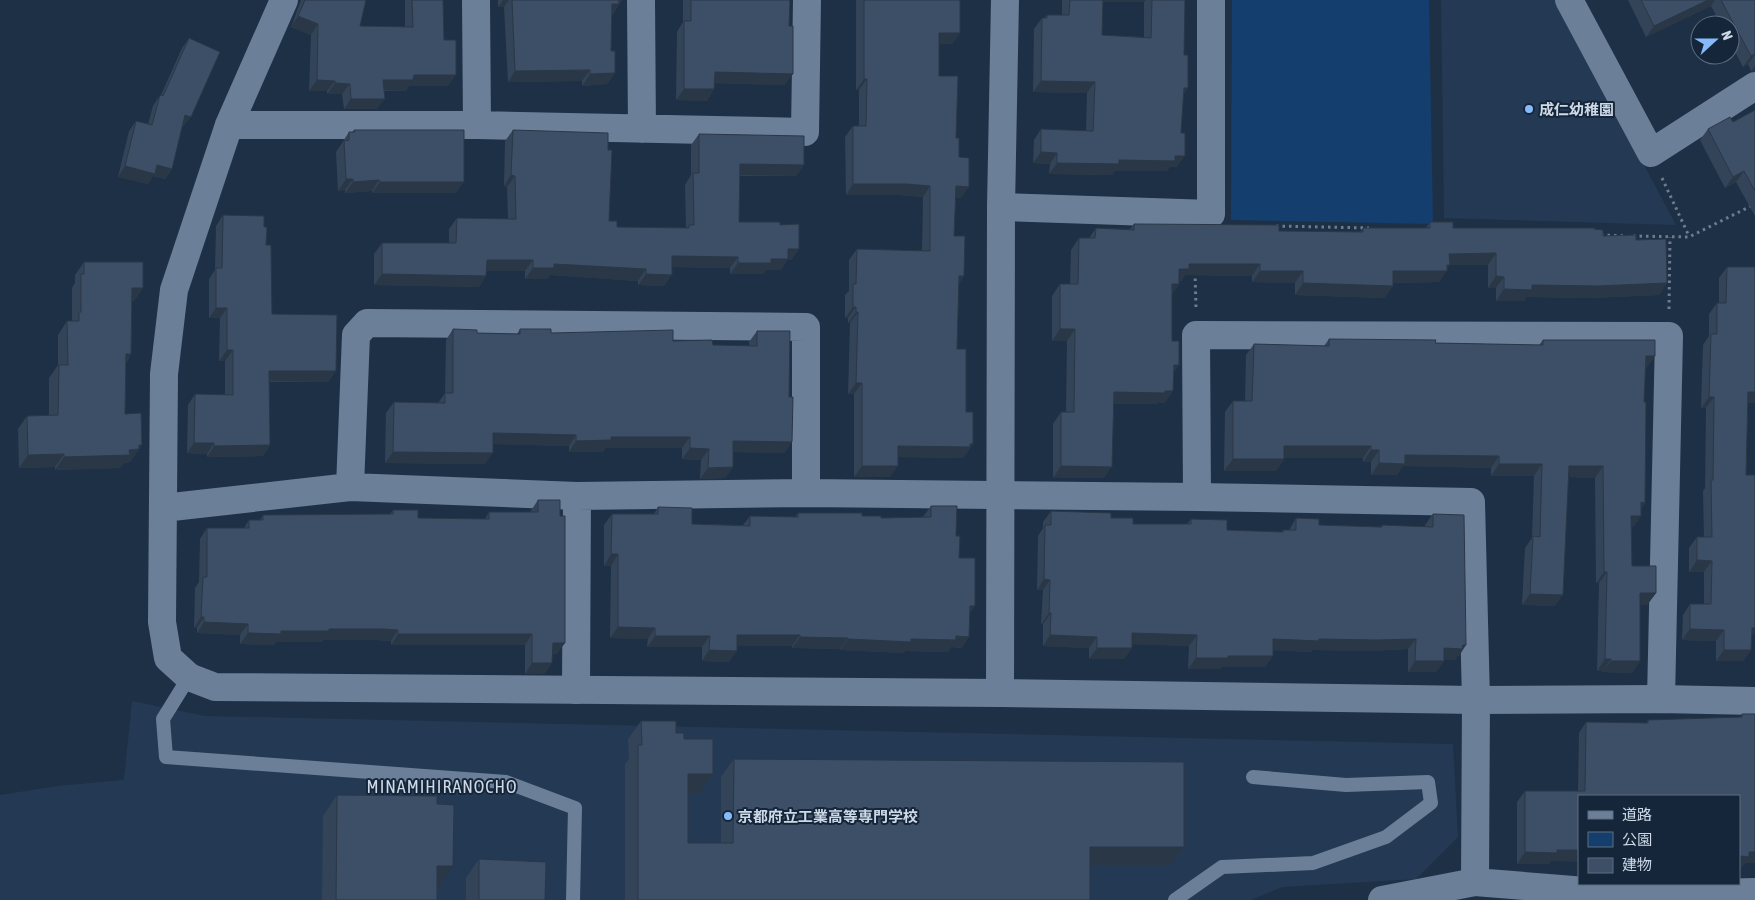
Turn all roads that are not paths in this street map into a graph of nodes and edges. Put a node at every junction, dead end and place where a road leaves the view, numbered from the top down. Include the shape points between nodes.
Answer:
1 (284, 0) edge
2 (476, 0) edge
3 (641, 0) edge
4 (807, 0) edge
5 (1005, 0) edge
6 (1211, 0) edge
7 (1569, 0) edge
8 (1755, 86) edge
9 (230, 125) junction
10 (477, 125) junction
11 (642, 129) junction
12 (1001, 207) junction
13 (350, 487) junction
14 (806, 492) junction
15 (1000, 495) junction
16 (577, 496) junction
17 (1197, 496) junction
18 (163, 508) junction
19 (189, 678) junction
20 (576, 690) junction
21 (1000, 693) junction
22 (1661, 699) junction
23 (1476, 700) junction
24 (1755, 701) edge
25 (1253, 777) dead end
26 (1475, 882) junction
27 (1755, 892) edge
28 (1636, 898) edge
29 (573, 900) edge
30 (1175, 900) edge
31 (1382, 900) edge

1 - 9 street
2 - 10 street
3 - 11 street
4 - 11 street via 805,132
5 - 12 street
6 - 12 street via 1211,214
7 - 8 street via 1651,153
9 - 10 street
9 - 18 street via 174,290 164,374
10 - 11 street
12 - 15 street
13 - 14 street via 356,335 367,324 806,328
13 - 16 street
13 - 18 street
14 - 15 street
14 - 16 street
15 - 17 street
15 - 21 street
16 - 20 street
17 - 22 street via 1196,335 1669,336
17 - 23 street via 1471,502
18 - 19 street via 162,622 168,658
19 - 20 street via 215,687
19 - 29 lane via 163,719 166,757 506,782 575,808
20 - 21 street
21 - 23 street
22 - 23 street
22 - 24 street
23 - 26 street
25 - 30 lane via 1346,785 1428,782 1431,803 1386,837 1314,863 1222,867
26 - 28 street
26 - 31 street
27 - 28 street

